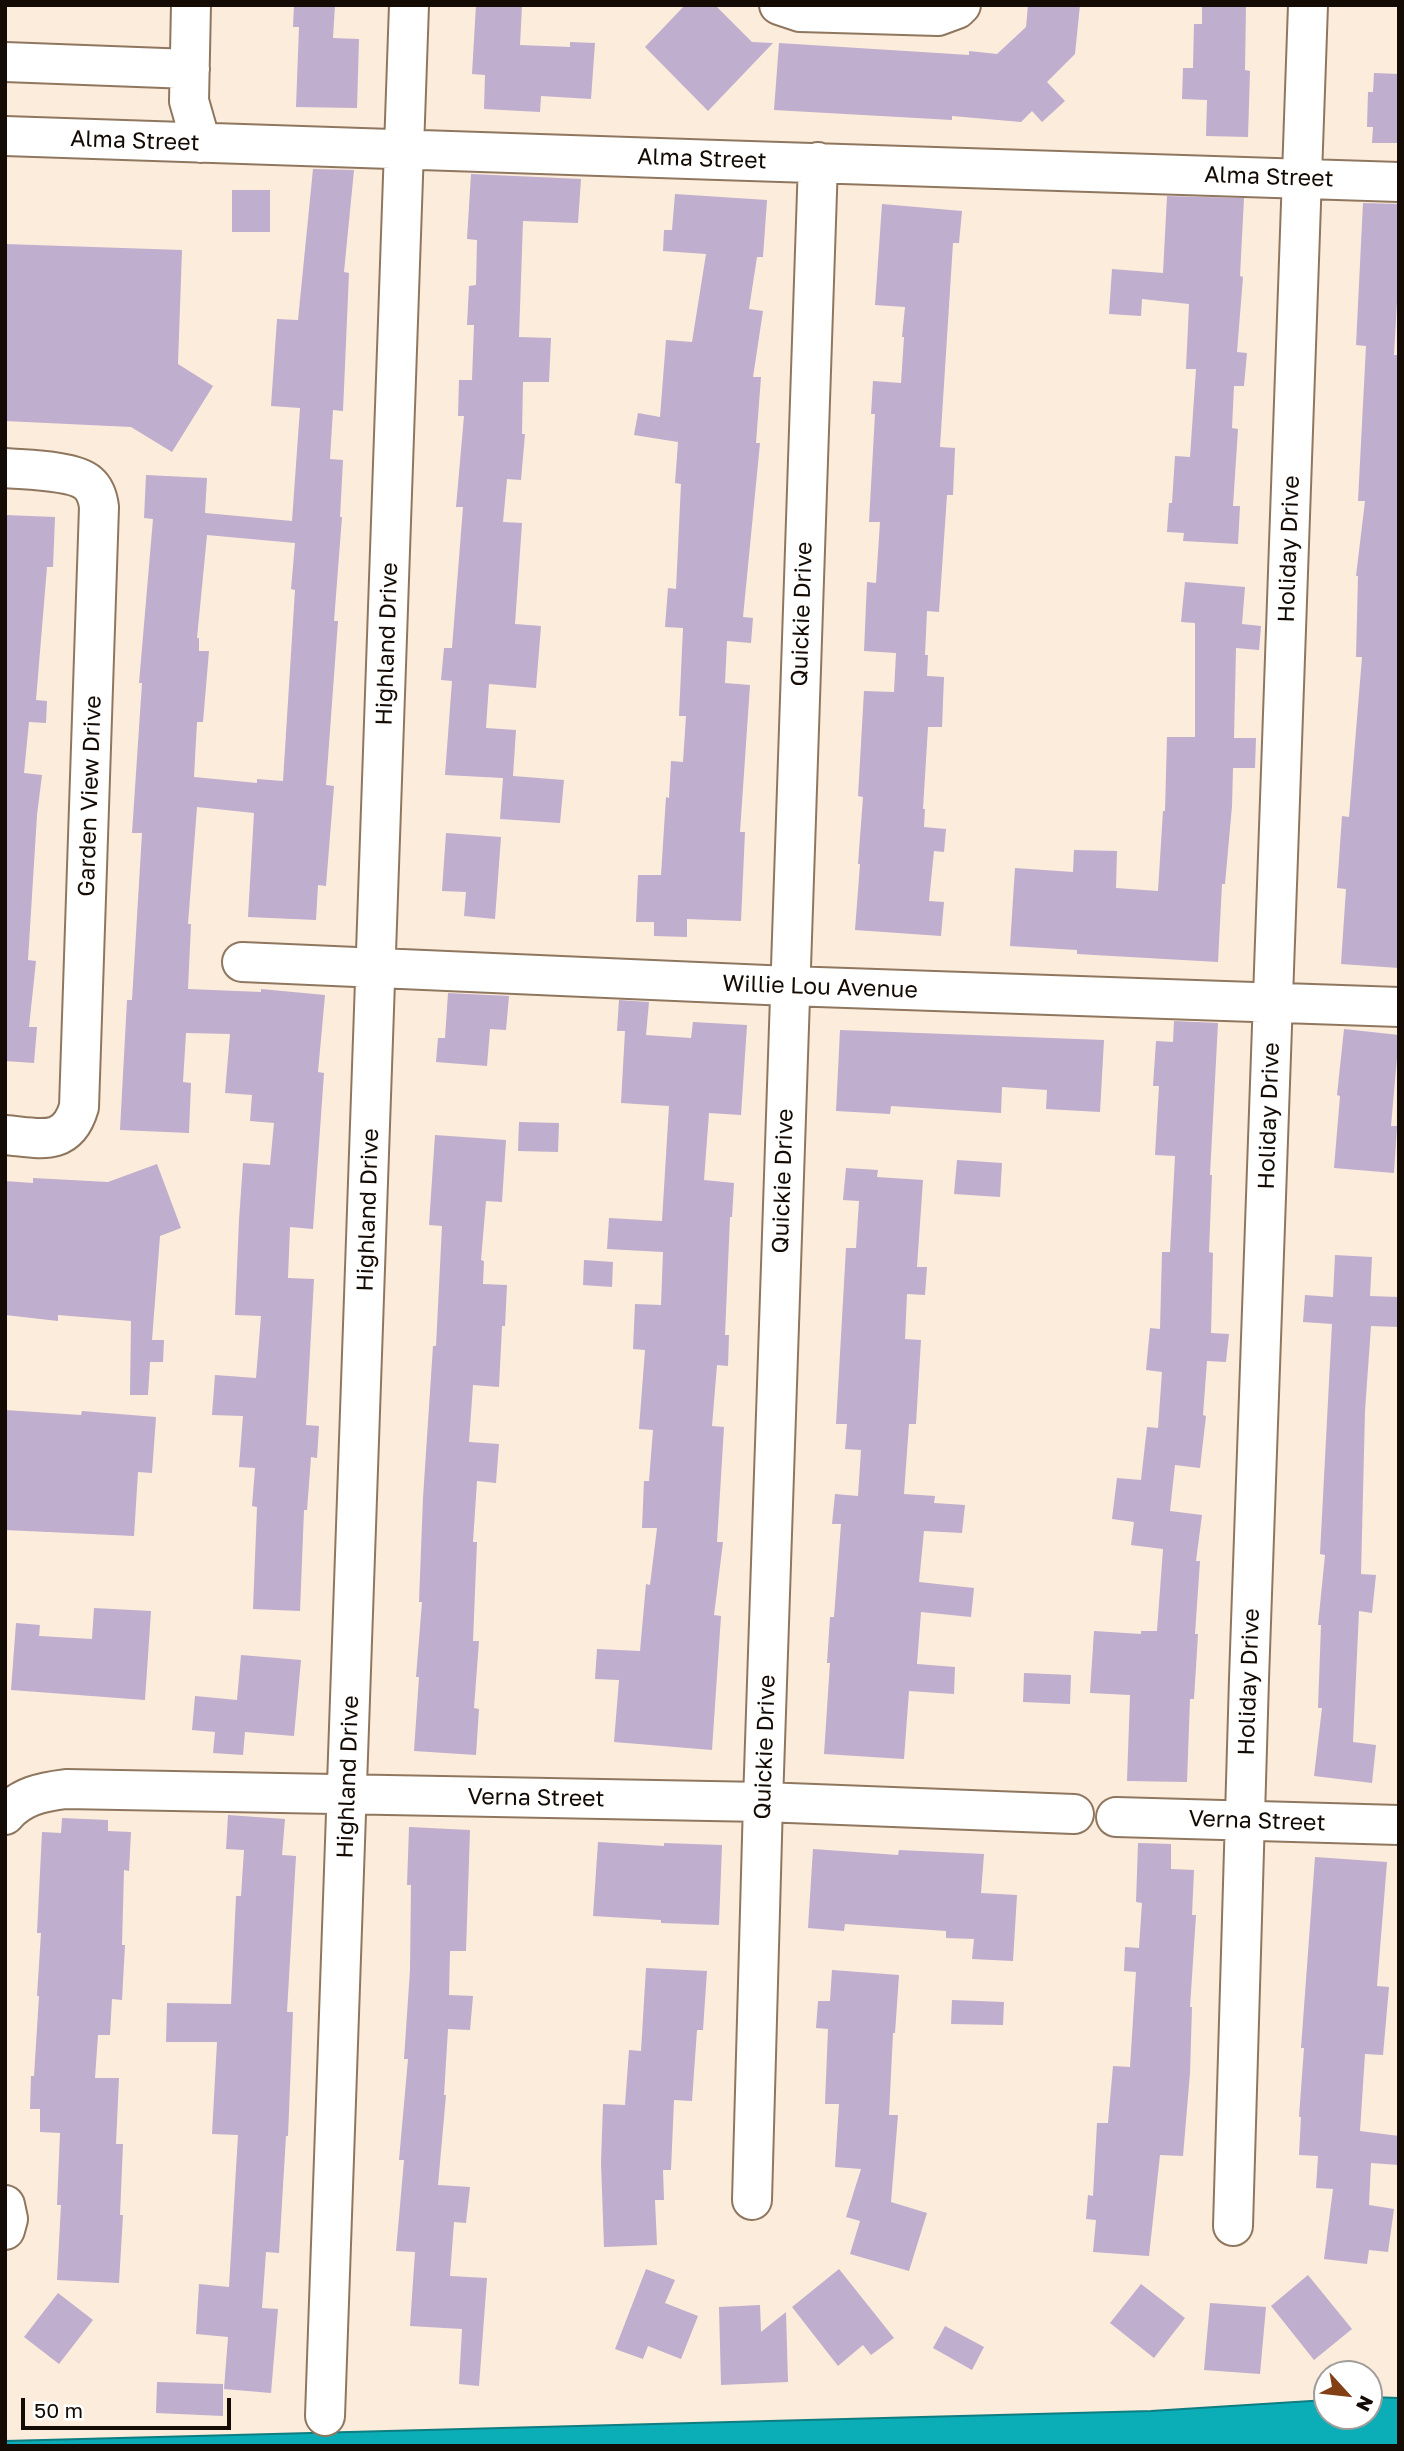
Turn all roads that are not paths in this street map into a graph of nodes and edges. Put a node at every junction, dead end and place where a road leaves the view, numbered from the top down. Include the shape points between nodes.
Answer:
1 (191, 5) edge
2 (410, 5) edge
3 (779, 5) edge
4 (1308, 5) edge
5 (959, 7) edge
6 (5, 62) edge
7 (190, 69) junction
8 (5, 136) edge
9 (201, 144) junction
10 (404, 151) junction
11 (818, 162) junction
12 (1302, 178) junction
13 (1399, 182) edge
14 (5, 468) edge
15 (242, 962) dead end
16 (376, 968) junction
17 (789, 986) junction
18 (1273, 1003) junction
19 (1399, 1007) edge
20 (5, 1135) edge
21 (347, 1795) junction
22 (763, 1802) junction
23 (1074, 1814) dead end
24 (5, 1815) edge
25 (1116, 1817) dead end
26 (1245, 1820) junction
27 (1399, 1825) edge
28 (752, 2200) dead end
29 (5, 2205) edge
30 (1233, 2226) dead end
31 (5, 2230) edge
32 (326, 2416) dead end

1 - 7 street
2 - 10 street, Highland Drive
3 - 5 street via 800,12 938,16
4 - 12 street, Holiday Drive
6 - 7 street
7 - 9 street via 189,101
8 - 9 street, Alma Street
9 - 10 street, Alma Street
10 - 11 street, Alma Street
10 - 16 street, Highland Drive
11 - 12 street, Alma Street
11 - 17 street, Quickie Drive
12 - 13 street, Alma Street
12 - 18 street, Holiday Drive
14 - 20 street, Garden View Drive via 73,475 87,482 99,508 79,1107 75,1121 49,1139
15 - 16 street, Willie Lou Avenue
16 - 17 street, Willie Lou Avenue
16 - 21 street, Highland Drive
17 - 18 street, Willie Lou Avenue
17 - 22 street, Quickie Drive
18 - 19 street, Willie Lou Avenue
18 - 26 street, Holiday Drive
21 - 22 street, Verna Street
21 - 24 street, Verna Street via 65,1789 40,1792
21 - 32 street, Highland Drive
22 - 23 street, Verna Street
22 - 28 street, Quickie Drive
25 - 26 street, Verna Street
26 - 27 street, Verna Street
26 - 30 street, Holiday Drive
29 - 31 street

